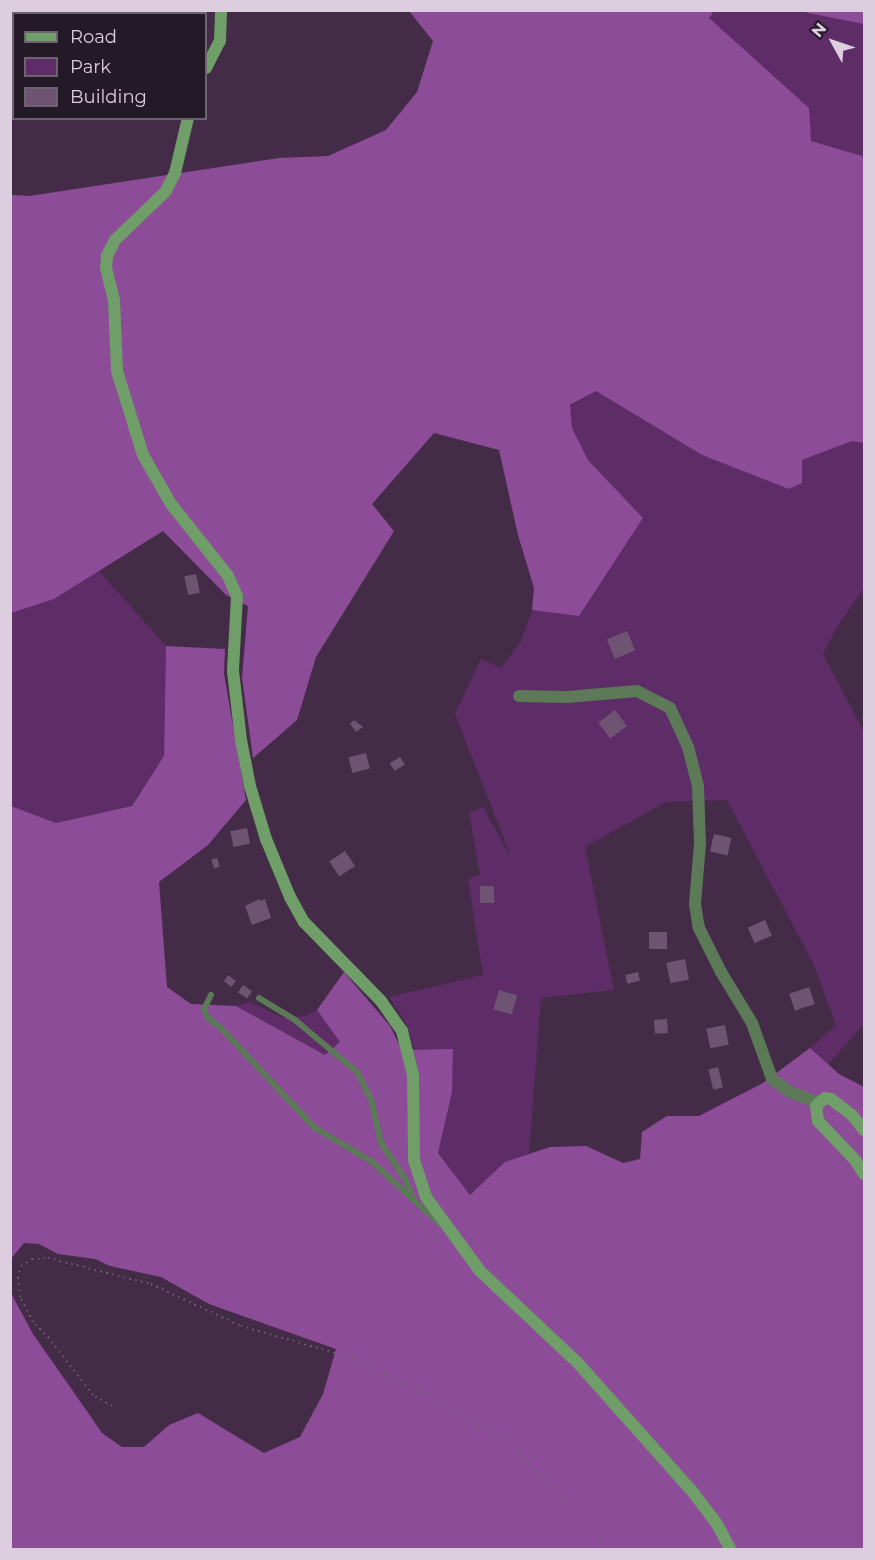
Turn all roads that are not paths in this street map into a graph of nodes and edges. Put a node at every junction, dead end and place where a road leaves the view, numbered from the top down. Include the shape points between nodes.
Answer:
1 (221, 10) edge
2 (207, 66) edge
3 (188, 120) edge
4 (519, 696) dead end
5 (211, 995) dead end
6 (258, 998) dead end
7 (819, 1103) junction
8 (852, 1115) junction
9 (864, 1118) edge
10 (864, 1130) edge
11 (864, 1174) edge
12 (413, 1199) junction
13 (455, 1239) junction
14 (731, 1550) edge

1 - 2 main road via 220,41
3 - 13 main road via 175,173 166,191 115,240 107,255 114,301 117,371 143,455 171,504 228,576 237,596 233,671 241,740 266,840 304,922 381,1001 402,1031 413,1075 414,1160 426,1197
4 - 7 street via 567,697 637,691 670,708 688,747 698,786 700,844 695,904 699,928 752,1023 772,1079 790,1092
5 - 12 lane via 204,1009 208,1018 301,1114 315,1128 371,1161
6 - 12 lane via 295,1020 357,1072 367,1086 381,1143
7 - 8 main road via 831,1099
7 - 11 main road via 815,1112 818,1121
8 - 9 street
8 - 10 main road
12 - 13 lane
13 - 14 main road via 480,1270 577,1362 692,1491

